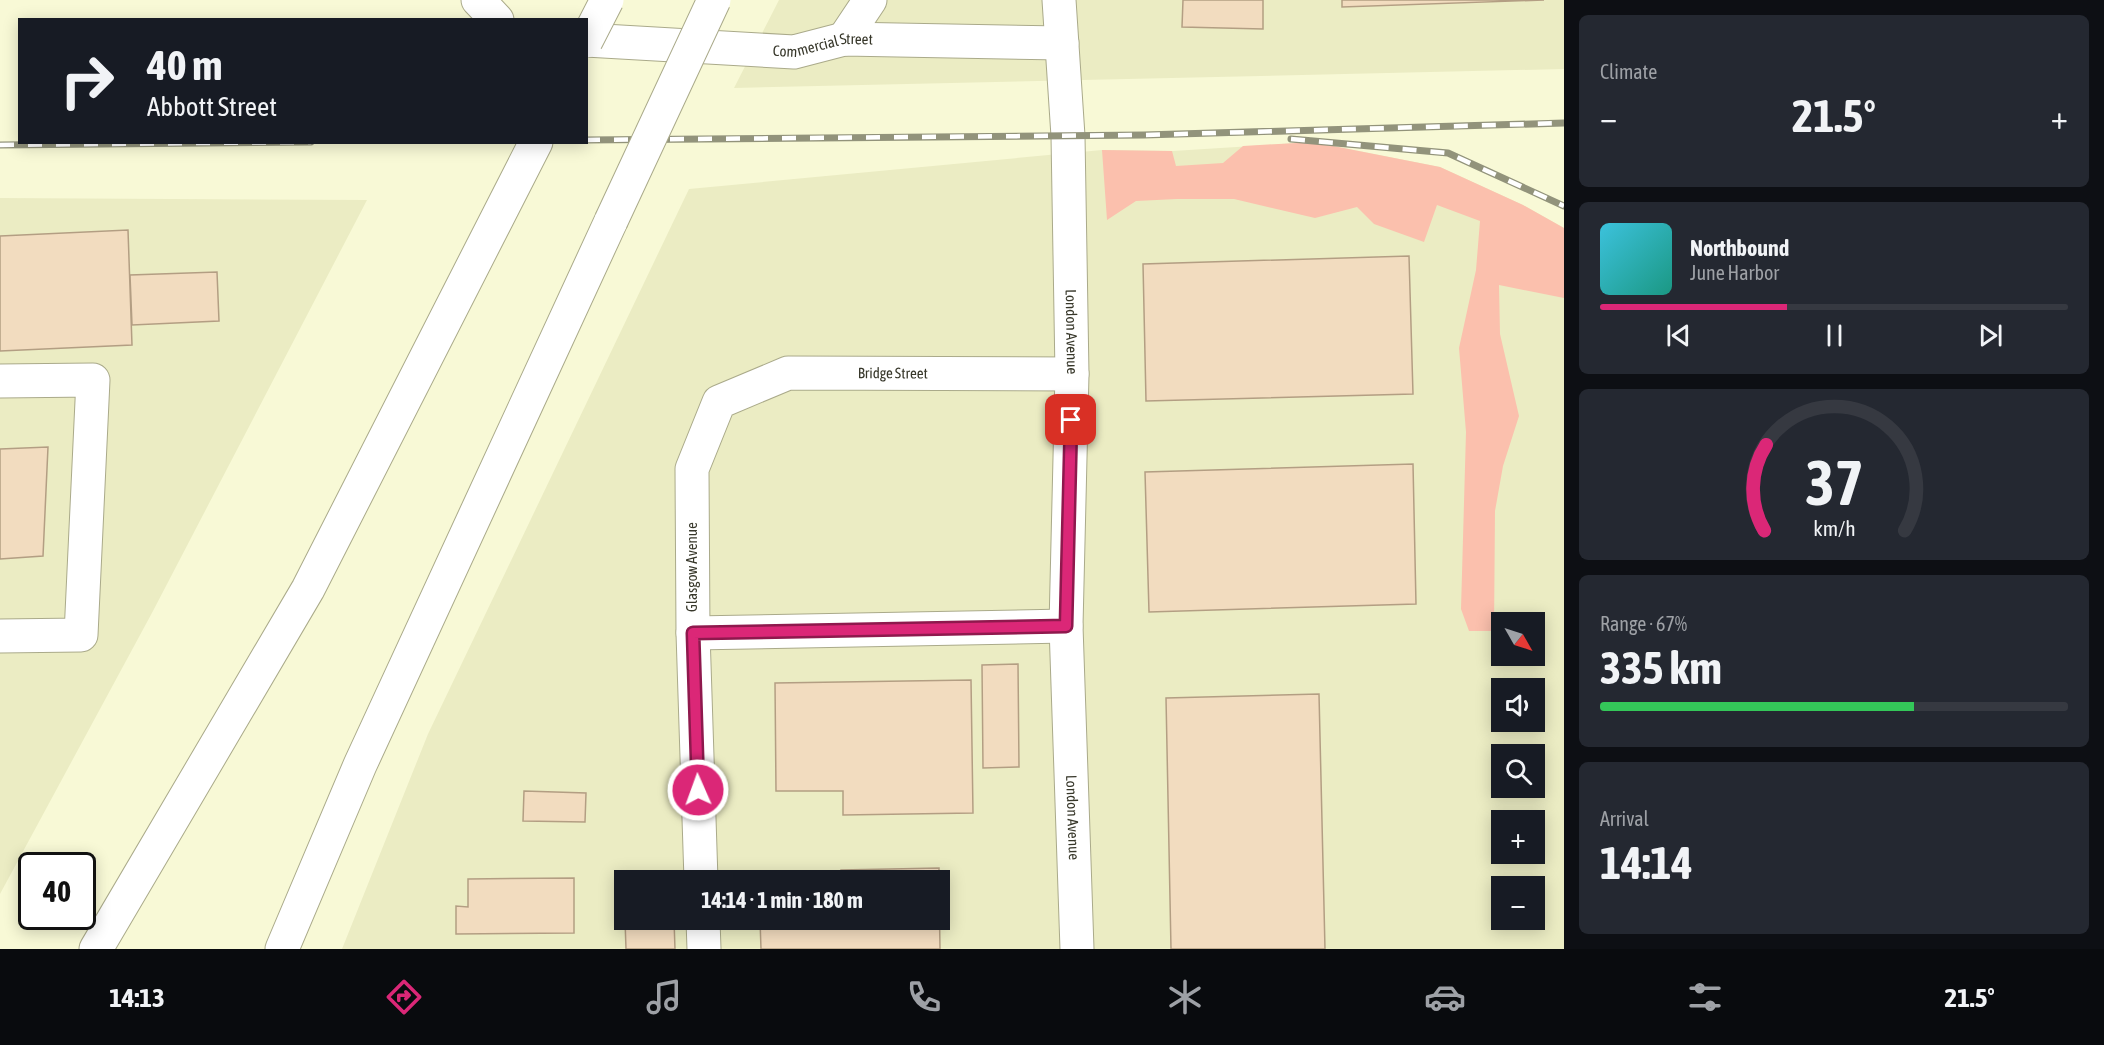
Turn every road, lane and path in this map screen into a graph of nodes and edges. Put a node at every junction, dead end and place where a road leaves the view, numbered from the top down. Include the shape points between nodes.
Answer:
1 (478, 0) edge
2 (607, 0) edge
3 (714, 0) edge
4 (870, 0) edge
5 (1059, 0) edge
6 (495, 18) edge
7 (588, 37) edge
8 (844, 39) junction
9 (588, 41) edge
10 (1062, 43) junction
11 (535, 144) edge
12 (1072, 374) junction
13 (0, 381) edge
14 (719, 402) joint
15 (1066, 626) junction
16 (693, 633) junction
17 (0, 636) edge
18 (701, 870) edge
19 (703, 930) edge
20 (96, 949) edge
21 (282, 949) edge
22 (704, 949) edge
23 (1077, 949) edge

1 - 6 main road
2 - 7 main road, bridge
3 - 21 main road, bridge via 360,765
4 - 8 main road
5 - 10 main road, London Avenue
8 - 9 main road, Commercial Street via 794,52
8 - 10 main road, Commercial Street
10 - 12 main road, London Avenue via 1068,136
11 - 20 main road via 308,589
12 - 14 main road, Bridge Street via 788,373
12 - 15 main road, London Avenue
13 - 17 main road via 93,381 81,635
14 - 16 main road, Glasgow Avenue via 692,469
15 - 16 main road
15 - 23 main road, London Avenue
16 - 18 main road, Glasgow Avenue
19 - 22 main road

